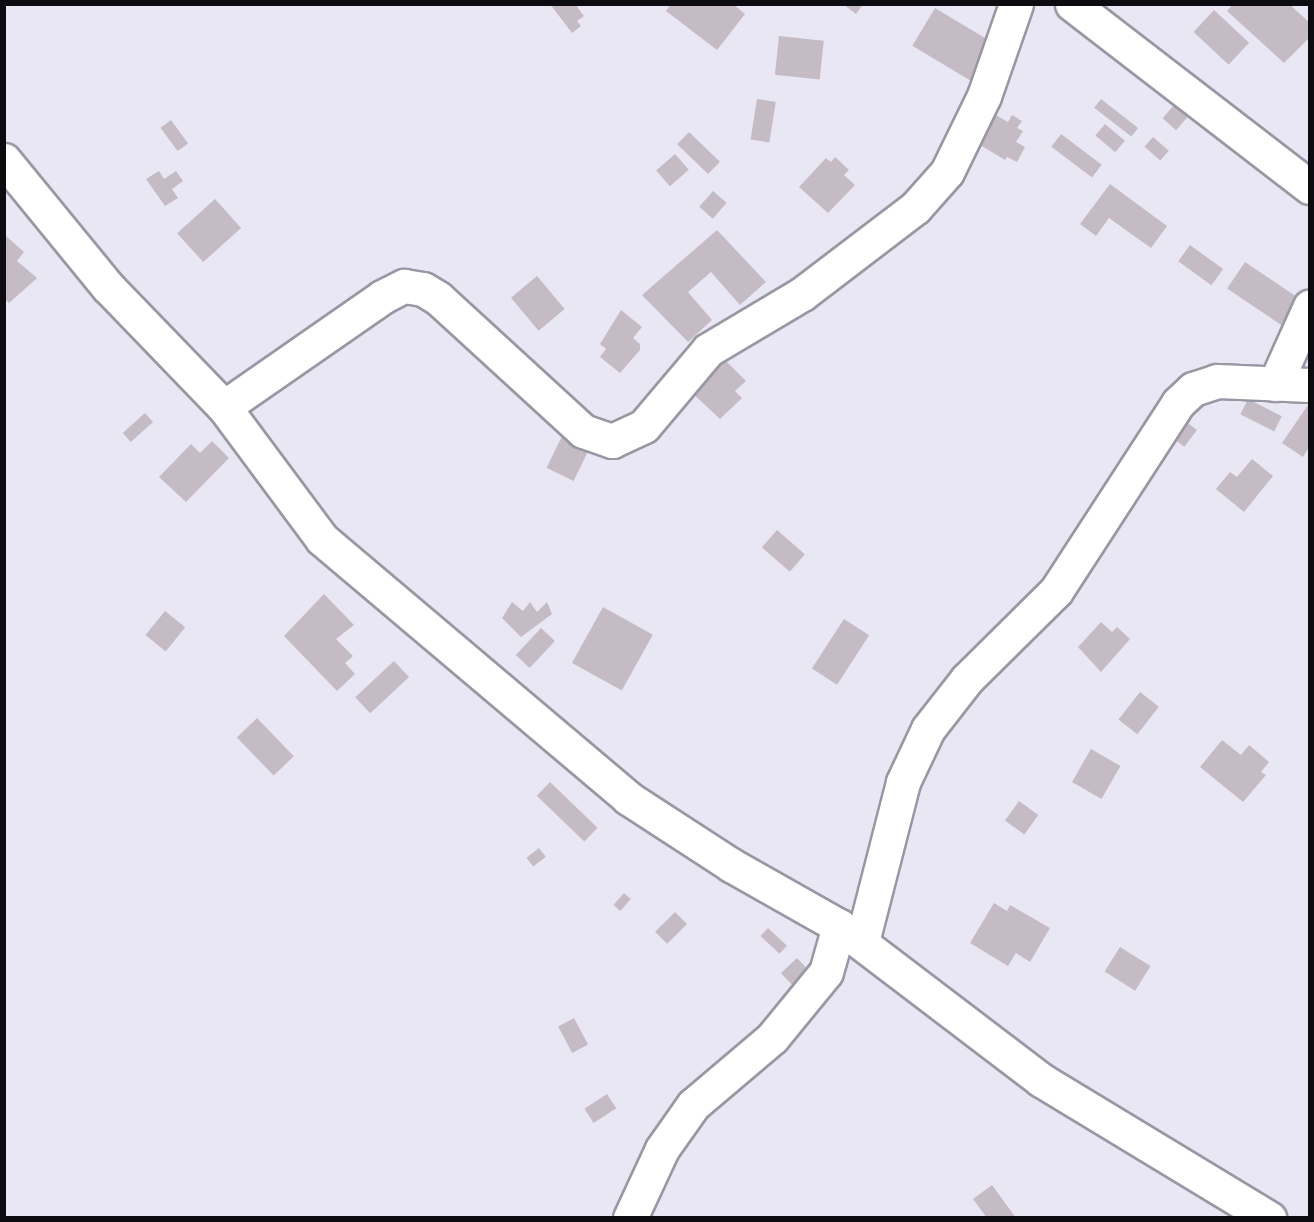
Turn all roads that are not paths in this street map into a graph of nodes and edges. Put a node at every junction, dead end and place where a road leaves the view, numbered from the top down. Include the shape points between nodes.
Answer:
1 (1016, 4) edge
2 (1072, 4) edge
3 (4, 160) edge
4 (1310, 187) edge
5 (1310, 306) edge
6 (1275, 384) junction
7 (1310, 385) edge
8 (224, 407) junction
9 (857, 939) junction
10 (630, 1218) edge
11 (1269, 1218) edge

1 - 8 street via 984,96 947,172 915,208 802,294 708,350 644,426 612,441 583,431 438,298 423,289 404,286 382,297
2 - 4 street
3 - 8 street via 108,287
5 - 6 street
6 - 7 street
6 - 9 street via 1217,381 1193,389 1178,403 1056,591 967,679 928,729 903,782
8 - 9 street via 322,539 412,617 628,798 731,865
9 - 10 street via 832,962 772,1038 693,1105 662,1149
9 - 11 street via 1041,1080

